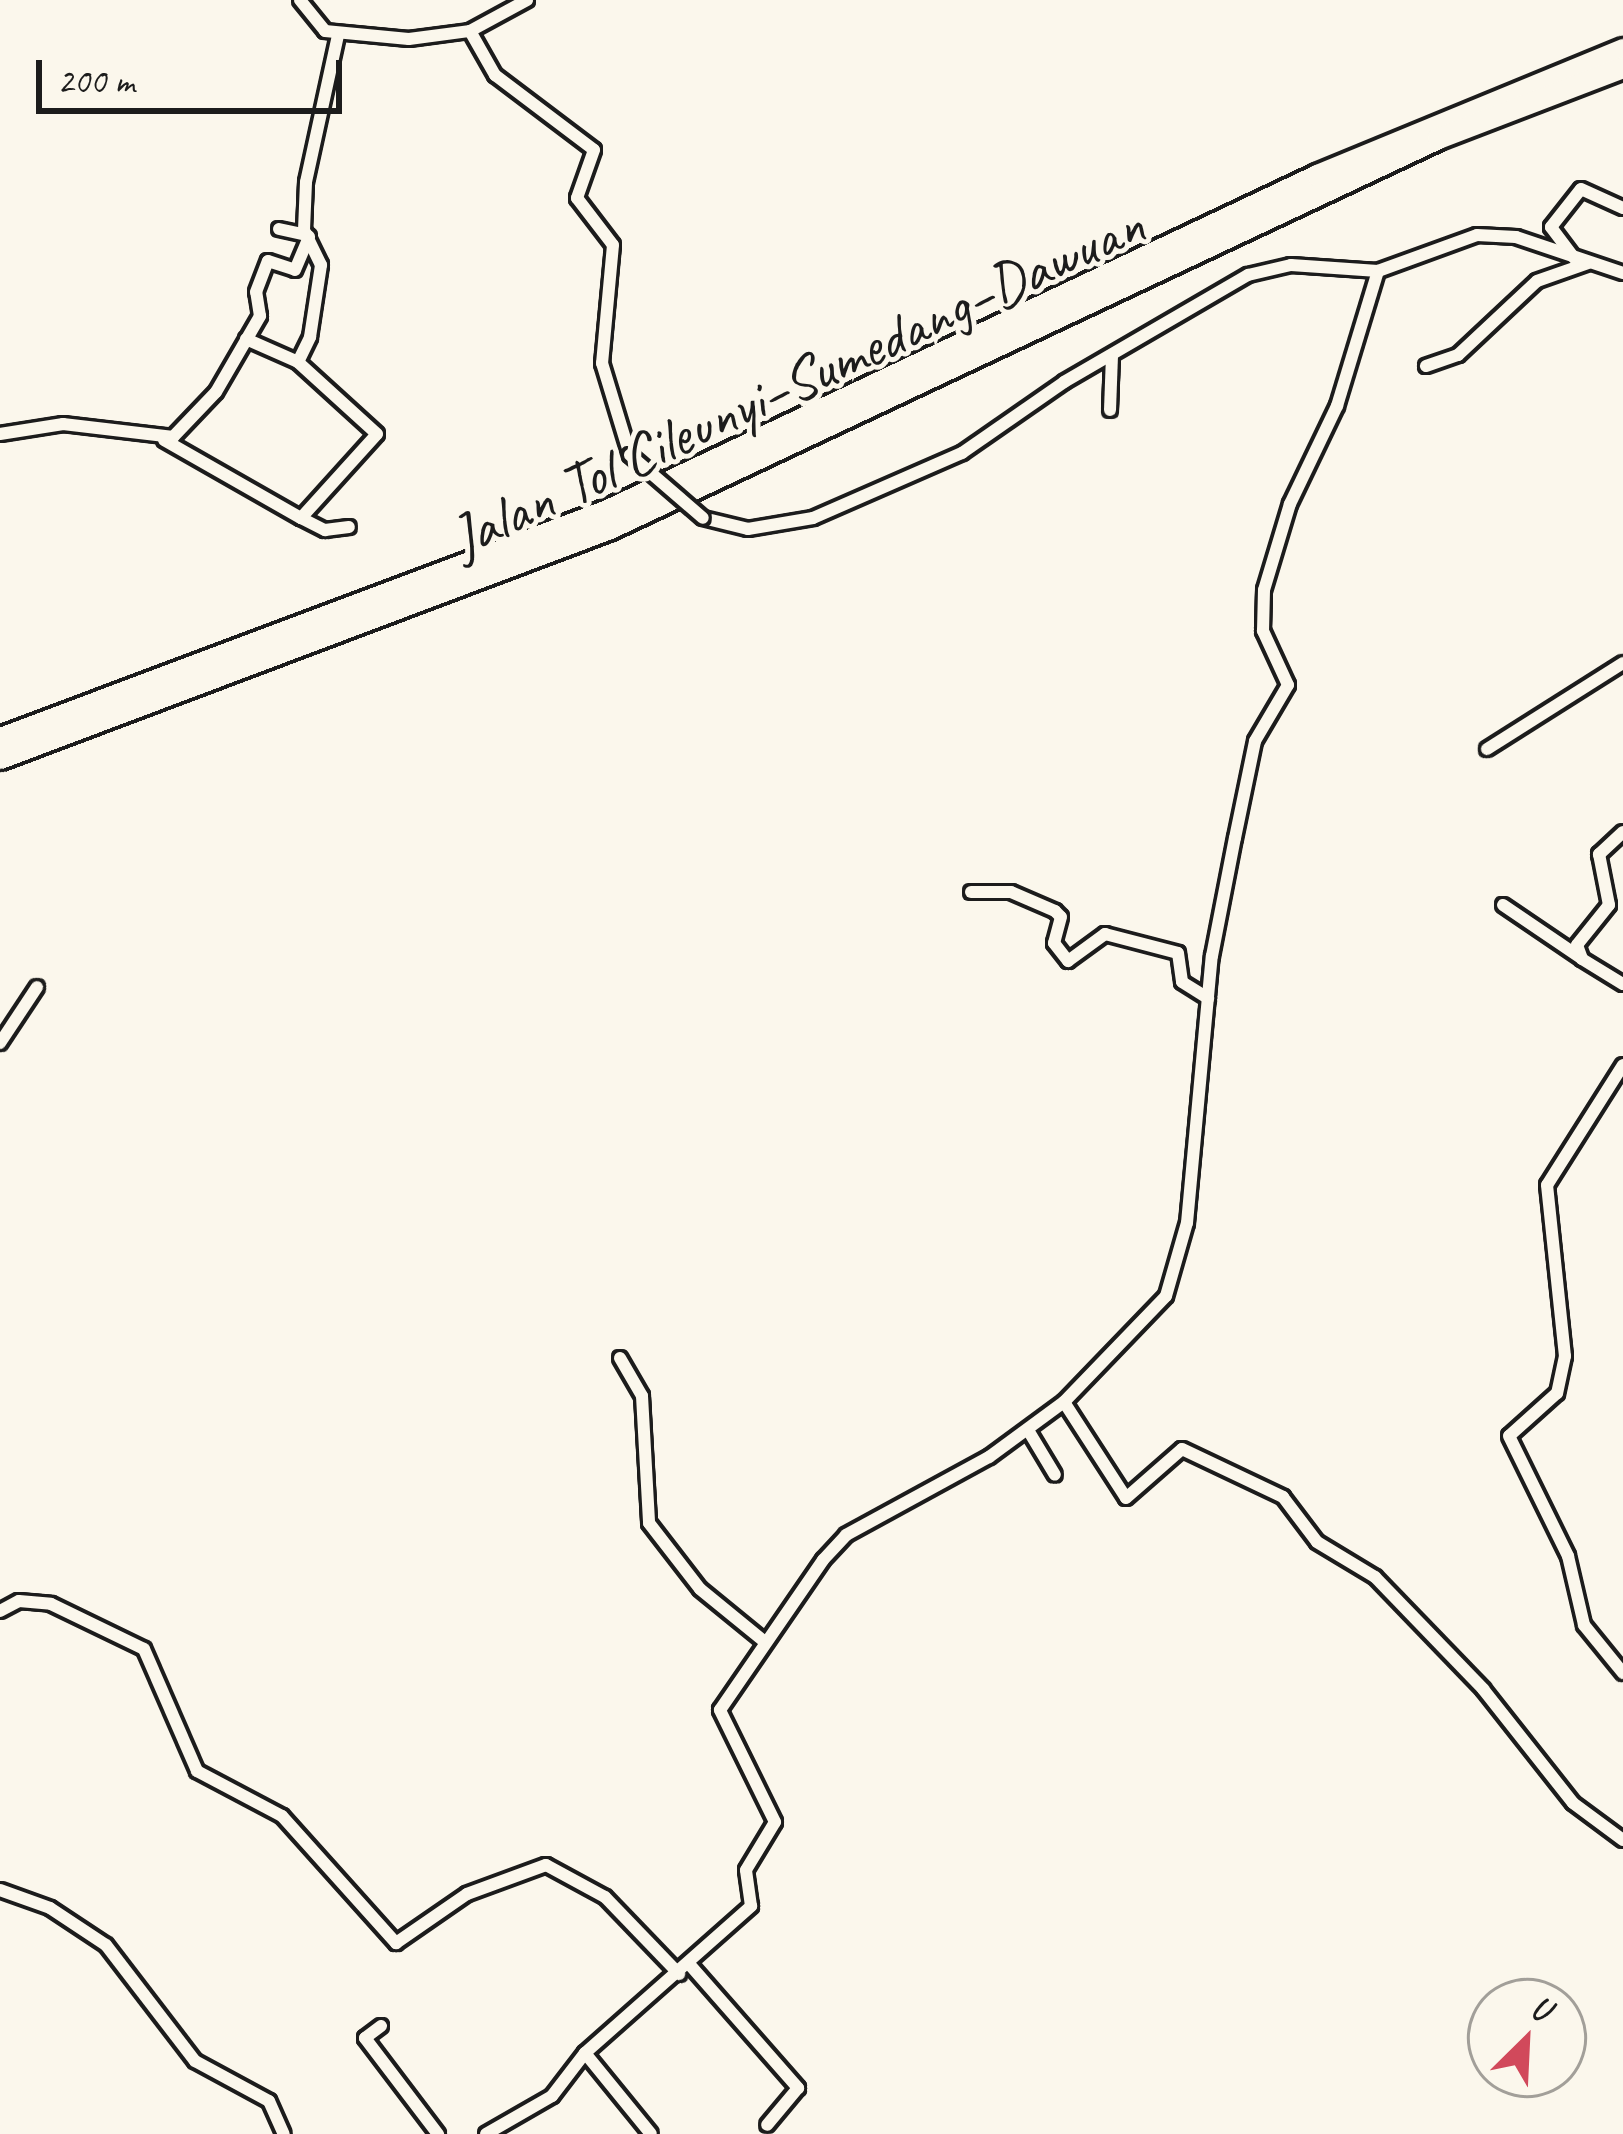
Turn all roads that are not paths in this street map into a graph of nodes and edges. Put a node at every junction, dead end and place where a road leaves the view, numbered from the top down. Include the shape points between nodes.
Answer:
1 (300, 0) edge
2 (527, 0) edge
3 (470, 32) junction
4 (338, 34) junction
5 (1623, 49) edge
6 (1623, 67) edge
7 (1623, 208) edge
8 (279, 229) dead end
9 (309, 236) junction
10 (1582, 261) junction
11 (1378, 271) junction
12 (1623, 273) edge
13 (246, 339) junction
14 (1112, 356) junction
15 (298, 362) junction
16 (1426, 366) dead end
17 (1110, 410) dead end
18 (0, 434) edge
19 (164, 440) junction
20 (301, 518) junction
21 (349, 527) dead end
22 (1623, 663) edge
23 (0, 738) edge
24 (1486, 749) dead end
25 (0, 758) edge
26 (1623, 832) edge
27 (971, 892) dead end
28 (1503, 905) dead end
29 (1582, 959) junction
30 (1623, 984) edge
31 (37, 986) dead end
32 (1208, 998) junction
33 (0, 1043) edge
34 (1623, 1065) edge
35 (620, 1358) dead end
36 (1064, 1402) junction
37 (1028, 1430) junction
38 (1055, 1475) dead end
39 (0, 1611) edge
40 (765, 1642) junction
41 (1623, 1673) edge
42 (1623, 1840) edge
43 (0, 1890) edge
44 (685, 1970) junction
45 (381, 2026) dead end
46 (585, 2053) junction
47 (766, 2125) dead end
48 (284, 2134) edge
49 (438, 2134) edge
50 (486, 2134) edge
51 (652, 2134) edge

1 - 4 street via 316,26
2 - 3 street
3 - 4 street
3 - 14 street, bridge via 495,75 594,150 578,198 614,245 602,363 630,455 703,518 748,529 813,518 962,453
4 - 9 street via 306,182
5 - 23 highway, Jalan Tol Cileunyi–Sumedang–Dawuan via 1317,175 604,511
6 - 25 highway, Jalan Tol Cileunyi–Sumedang–Dawuan via 1438,138 610,528
7 - 10 street via 1581,189 1551,227
8 - 9 street
9 - 13 street via 296,270 268,261 256,292 264,307
9 - 15 street via 320,275
10 - 11 street via 1516,237 1477,235
10 - 12 street
10 - 16 street via 1537,281 1458,355
11 - 14 street via 1291,266 1248,275
11 - 32 street via 1337,406 1269,569 1263,631 1288,685 1255,741
13 - 15 street
13 - 19 street via 216,392
14 - 17 street
15 - 20 street via 379,429
18 - 19 street via 63,424
19 - 20 street
20 - 21 street via 325,530
22 - 24 street
26 - 29 street via 1598,854 1609,904 1579,937
27 - 32 street via 1011,892 1055,911 1061,917 1054,943 1068,962 1106,934 1178,953 1182,982
28 - 29 street
29 - 30 street
31 - 33 street
32 - 36 street via 1187,1223 1171,1284 1136,1334
34 - 41 street via 1547,1185 1565,1356 1557,1393 1509,1436 1568,1556 1584,1625
35 - 40 street via 640,1387 649,1523 690,1579
36 - 37 street
36 - 42 street via 1126,1498 1182,1449 1283,1496 1317,1542 1375,1577 1483,1689 1574,1803
37 - 38 street
37 - 40 street via 846,1534
39 - 44 street via 41,1601 144,1649 197,1771 282,1816 396,1943 467,1894 546,1864 605,1898
40 - 44 street via 724,1696 720,1721 774,1820 748,1865 748,1910
43 - 48 street via 50,1908 106,1945 195,2061 268,2101
44 - 46 street
44 - 47 street via 797,2088
45 - 49 street via 365,2038
46 - 50 street via 552,2096
46 - 51 street

